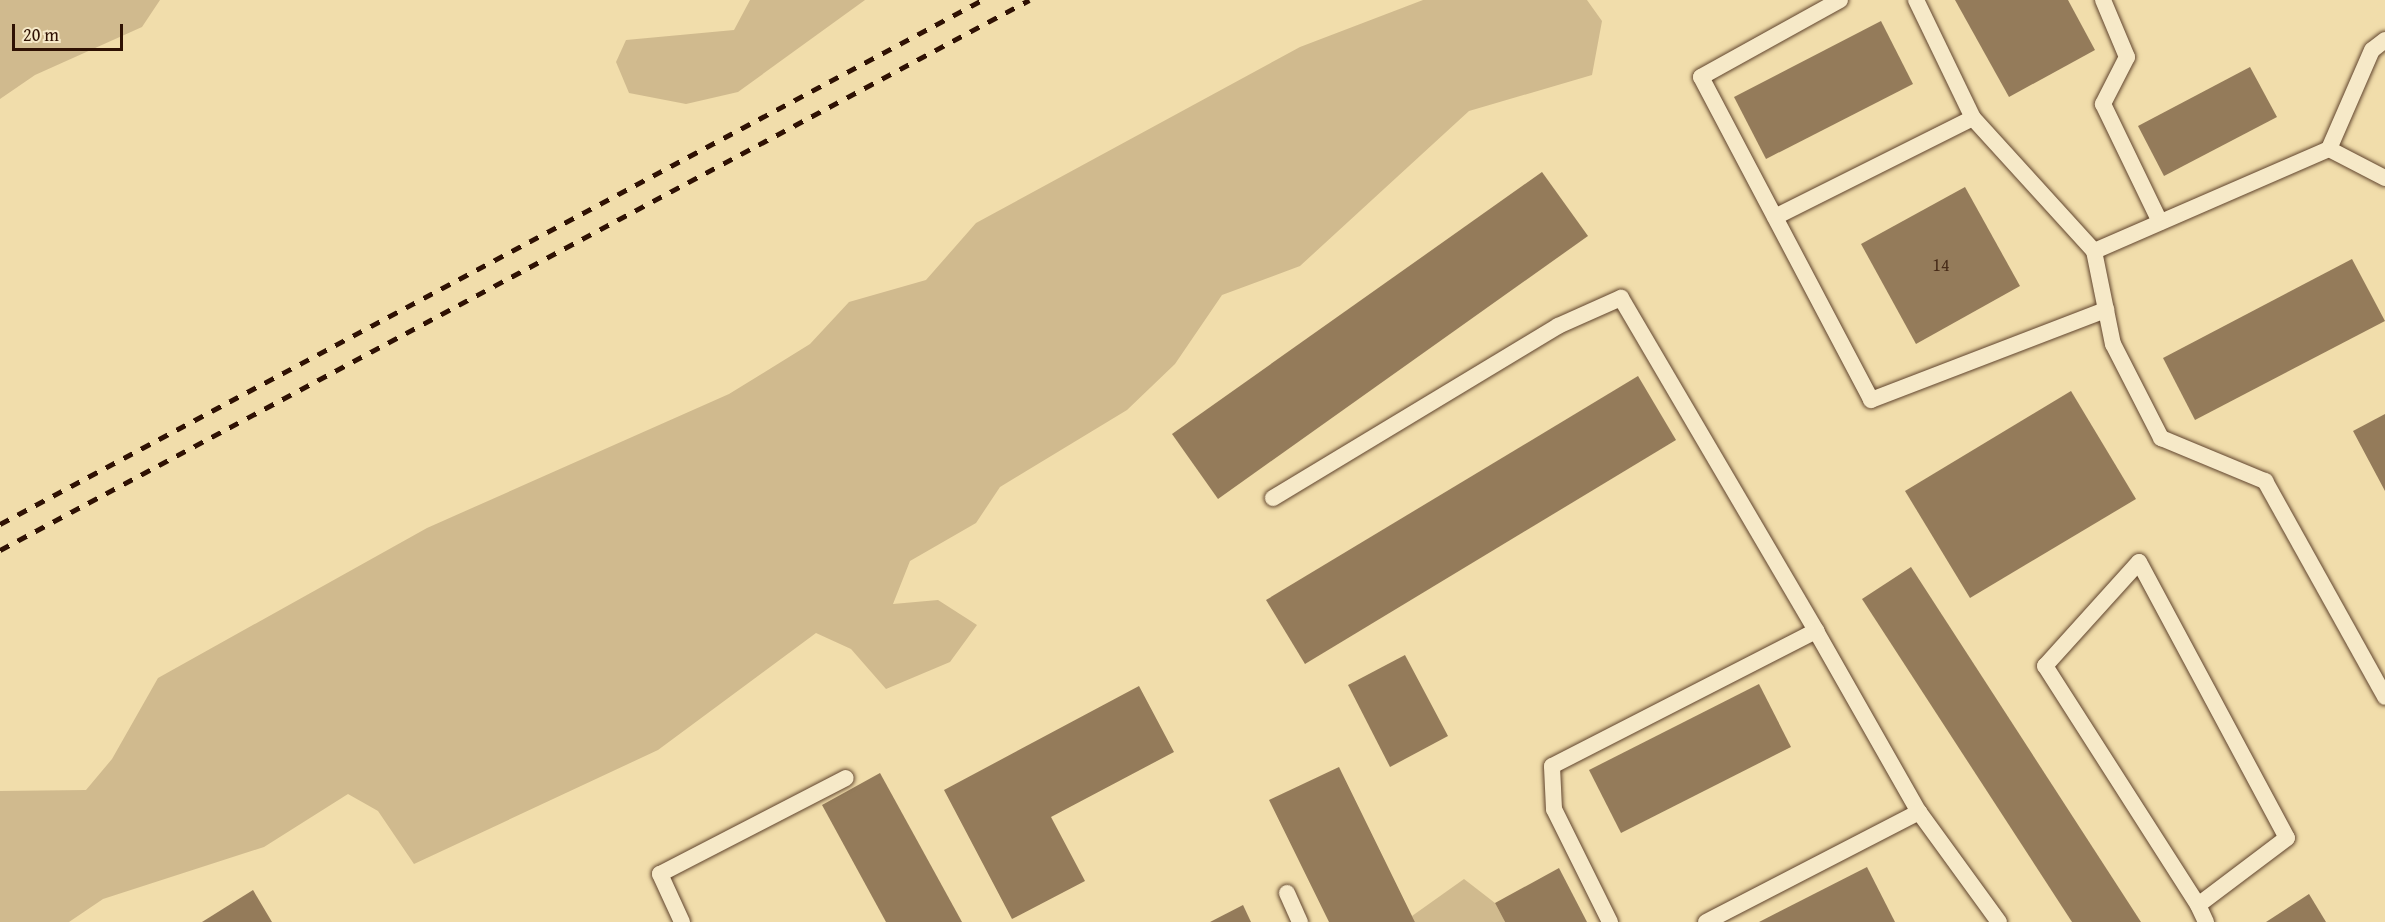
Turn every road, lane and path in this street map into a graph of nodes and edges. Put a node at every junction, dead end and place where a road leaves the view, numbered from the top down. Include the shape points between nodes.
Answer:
1 (1840, 0) edge
2 (1916, 0) edge
3 (2103, 0) edge
4 (2385, 40) edge
5 (1973, 118) junction
6 (2329, 150) junction
7 (2385, 178) edge
8 (1775, 217) junction
9 (2160, 222) junction
10 (2094, 251) junction
11 (2106, 310) junction
12 (1273, 498) dead end
13 (1816, 631) junction
14 (2385, 697) edge
15 (846, 778) dead end
16 (1919, 812) junction
17 (1287, 893) dead end
18 (2198, 905) junction
19 (682, 922) edge
20 (1300, 922) edge
21 (1610, 922) edge
22 (1706, 922) edge
23 (1999, 922) edge
24 (2206, 922) edge

1 - 8 lane via 1701,77
2 - 5 lane
3 - 9 lane via 2127,57 2103,104
4 - 6 lane via 2372,50
5 - 8 lane
5 - 10 lane
6 - 7 lane
6 - 9 lane
8 - 11 lane via 1871,400
9 - 10 lane
10 - 11 lane
11 - 14 lane via 2113,344 2161,438 2265,481
12 - 13 lane via 1558,326 1621,298
13 - 16 lane
13 - 21 lane via 1552,766 1554,809
15 - 19 lane via 660,874
16 - 22 lane
16 - 23 lane
17 - 20 lane
18 - 18 lane via 2045,666 2139,562 2287,838
18 - 24 lane

